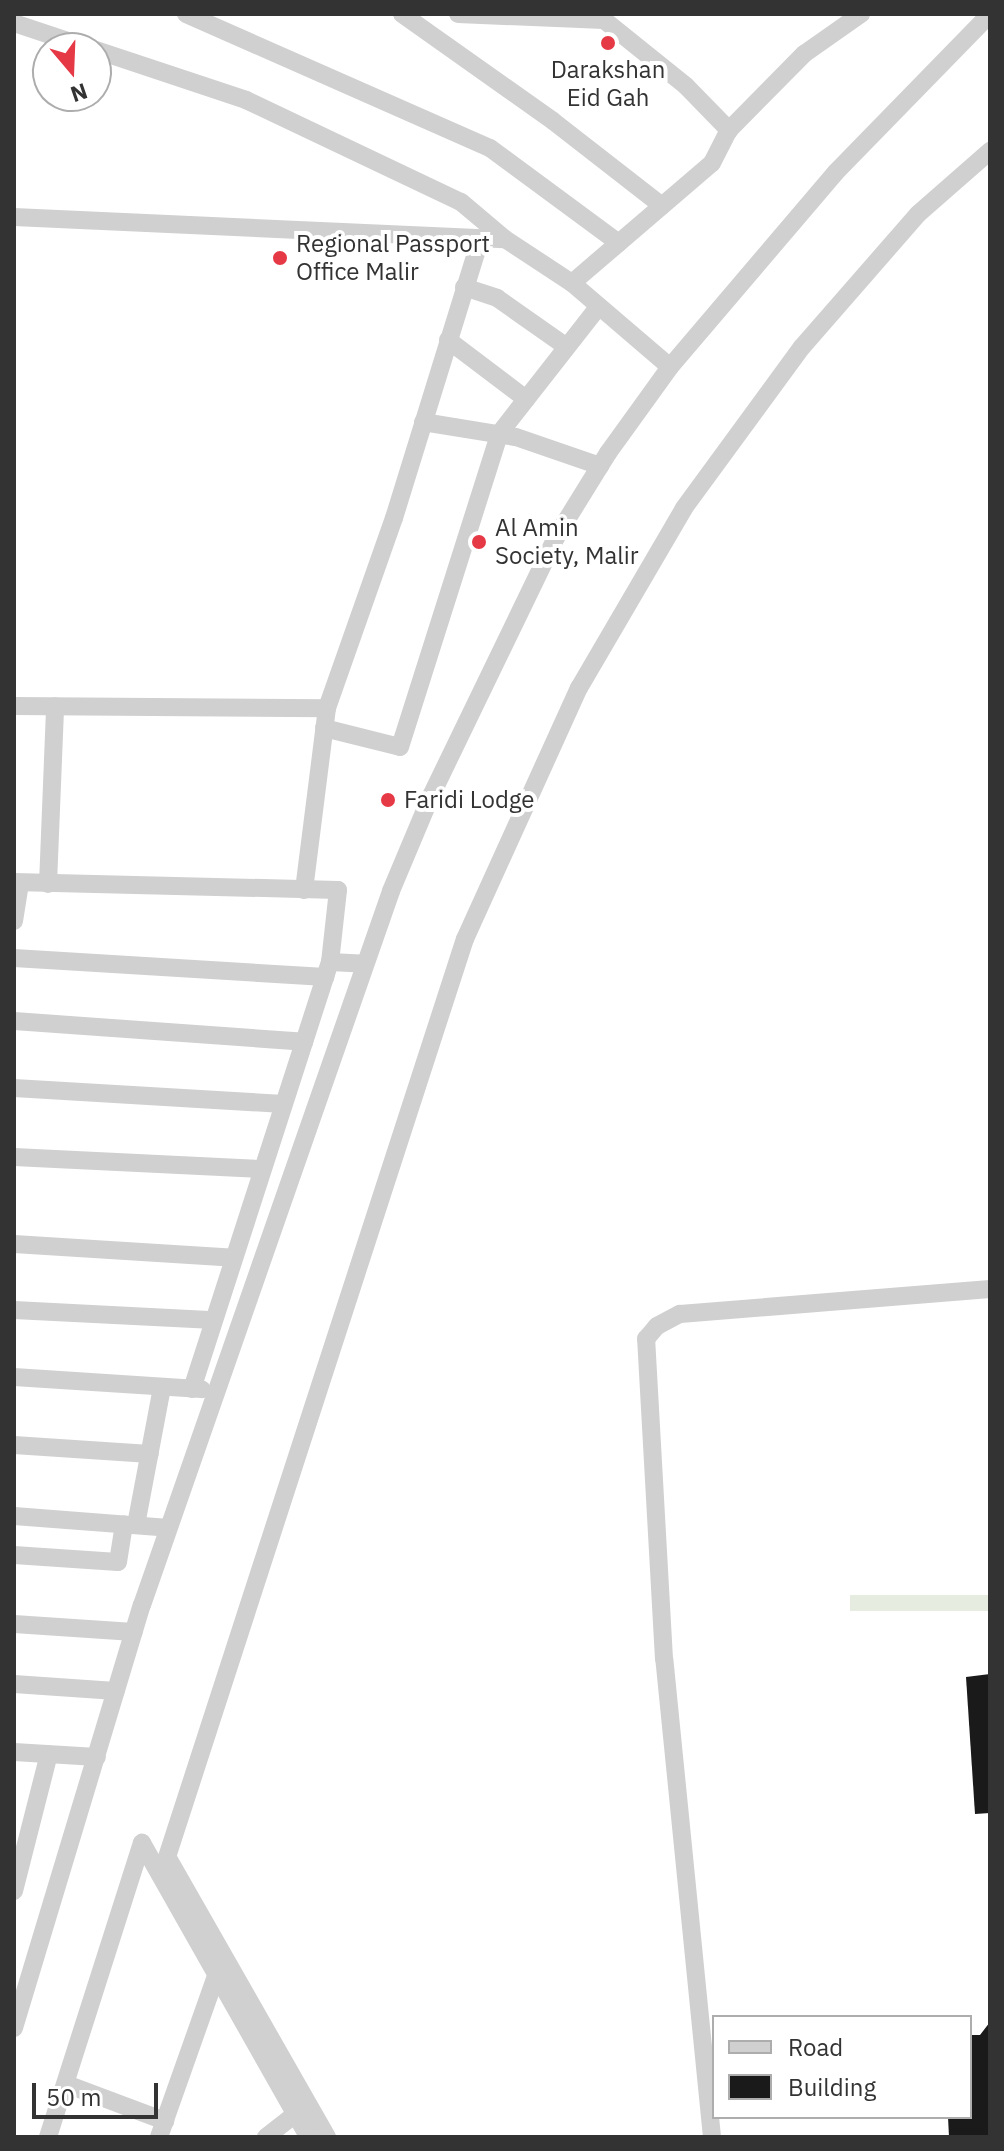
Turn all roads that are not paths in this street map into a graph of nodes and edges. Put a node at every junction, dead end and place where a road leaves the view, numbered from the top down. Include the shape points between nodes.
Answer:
1 (186, 14) edge
2 (402, 14) edge
3 (458, 14) edge
4 (861, 14) edge
5 (990, 14) edge
6 (14, 23) edge
7 (41, 32) edge
8 (112, 55) edge
9 (729, 130) junction
10 (990, 151) edge
11 (662, 206) junction
12 (14, 217) edge
13 (505, 239) junction
14 (480, 240) junction
15 (619, 243) junction
16 (572, 283) junction
17 (464, 287) junction
18 (599, 306) junction
19 (448, 340) junction
20 (567, 347) junction
21 (670, 367) junction
22 (526, 399) junction
23 (423, 422) junction
24 (499, 434) junction
25 (600, 466) junction
26 (14, 706) edge
27 (55, 706) junction
28 (327, 708) junction
29 (324, 728) junction
30 (17, 882) edge
31 (48, 884) junction
32 (304, 890) junction
33 (14, 921) edge
34 (14, 958) edge
35 (365, 964) junction
36 (328, 970) junction
37 (14, 1021) edge
38 (304, 1042) junction
39 (14, 1088) edge
40 (284, 1104) junction
41 (14, 1157) edge
42 (263, 1169) junction
43 (14, 1244) edge
44 (234, 1258) junction
45 (990, 1289) edge
46 (14, 1310) edge
47 (214, 1320) junction
48 (14, 1377) edge
49 (162, 1387) junction
50 (192, 1389) junction
51 (217, 1390) junction
52 (14, 1445) edge
53 (150, 1454) junction
54 (14, 1516) edge
55 (130, 1525) junction
56 (169, 1528) junction
57 (14, 1555) edge
58 (14, 1624) edge
59 (134, 1632) junction
60 (14, 1684) edge
61 (116, 1691) junction
62 (14, 1752) edge
63 (49, 1754) junction
64 (97, 1757) junction
65 (23, 1818) edge
66 (15, 1883) edge
67 (216, 1976) junction
68 (14, 2028) edge
69 (66, 2084) junction
70 (295, 2114) junction
71 (162, 2129) edge
72 (48, 2137) edge
73 (266, 2137) edge
74 (308, 2137) edge
75 (327, 2137) edge
76 (712, 2137) edge

1 - 15 street via 490,148
2 - 11 street
3 - 9 street via 604,20 686,86
4 - 9 street via 804,54
5 - 21 street via 836,172
6 - 7 street
8 - 13 street via 246,100 461,202
9 - 11 street via 712,163
10 - 75 street via 918,214 802,347 684,508 579,688 465,939 167,1857
11 - 15 street
12 - 14 street
13 - 14 street
13 - 16 street
14 - 17 street
15 - 16 street
16 - 18 street
17 - 19 street
17 - 20 street via 497,298
18 - 20 street
18 - 21 street
19 - 22 street
19 - 23 street
20 - 22 street
21 - 25 street
22 - 24 street
23 - 24 street
23 - 28 street
24 - 25 street
24 - 29 street via 400,747
25 - 35 street via 556,537 431,796
26 - 27 street
27 - 28 street
27 - 31 street
28 - 29 street
29 - 32 street
30 - 31 street
30 - 33 street
31 - 32 street
32 - 36 street via 338,890
34 - 36 street
35 - 36 street
35 - 51 street
36 - 38 street
37 - 38 street
38 - 40 street
39 - 40 street
40 - 42 street
41 - 42 street
42 - 44 street
43 - 44 street
44 - 47 street
45 - 76 street via 680,1314 646,1339 664,1659
46 - 47 street
47 - 50 street
48 - 49 street
49 - 50 street
49 - 53 street
50 - 51 street
51 - 56 street
52 - 53 street
53 - 55 street
54 - 55 street
55 - 56 street
55 - 57 street via 118,1562
56 - 59 street
58 - 59 street
59 - 61 street
60 - 61 street
61 - 64 street
62 - 63 street
63 - 64 street
63 - 65 street
64 - 68 street
65 - 66 street
67 - 69 street via 142,1843
67 - 70 street
67 - 71 street
69 - 71 street
69 - 72 street
70 - 73 street
70 - 74 street

